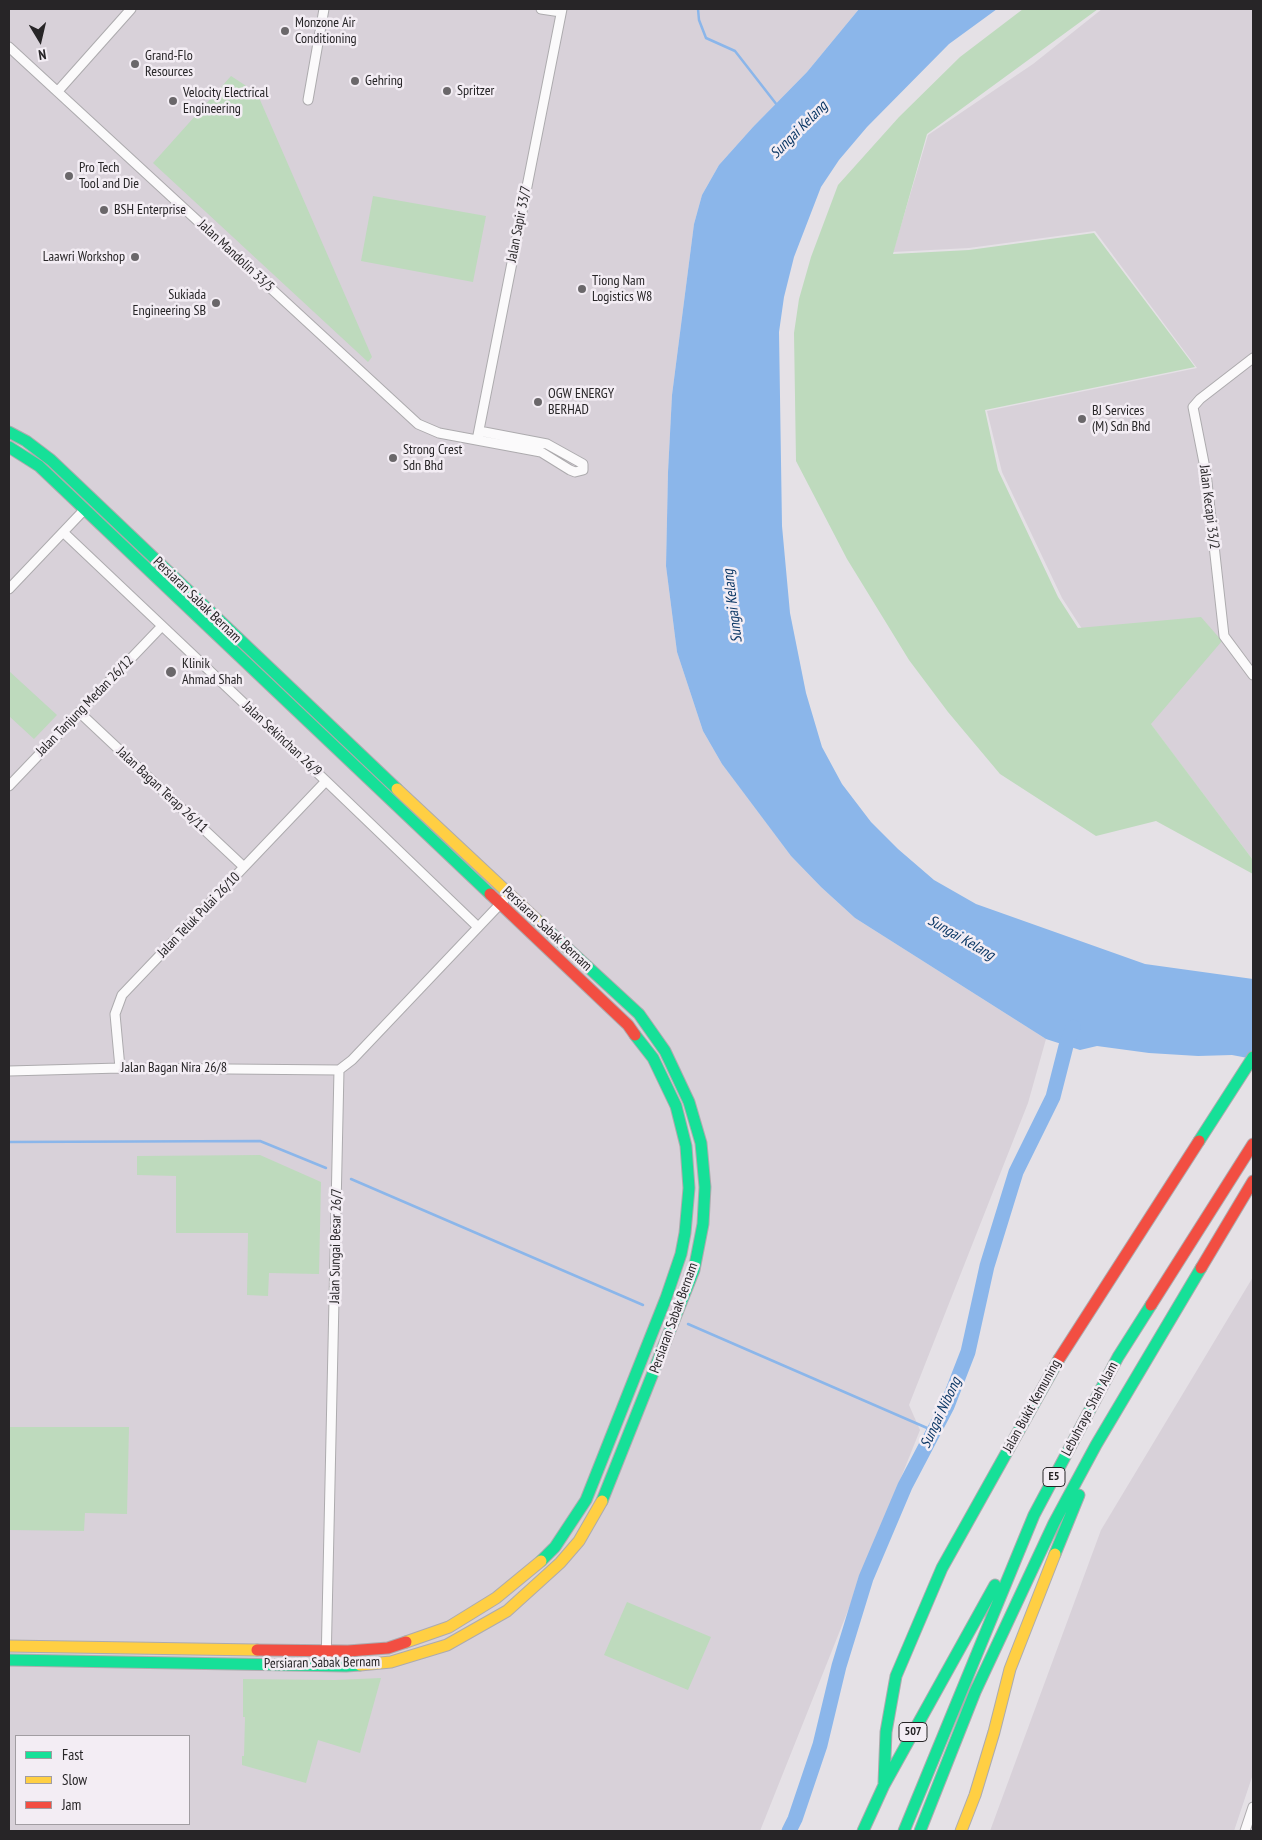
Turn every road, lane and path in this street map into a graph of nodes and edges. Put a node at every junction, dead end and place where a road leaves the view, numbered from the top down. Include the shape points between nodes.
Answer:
1 (131, 9) edge
2 (324, 9) edge
3 (541, 9) edge
4 (561, 10) edge
5 (9, 47) edge
6 (58, 91) junction
7 (308, 100) dead end
8 (1253, 358) edge
9 (9, 432) edge
10 (478, 435) junction
11 (9, 447) edge
12 (85, 510) junction
13 (63, 532) junction
14 (9, 588) edge
15 (162, 626) junction
16 (1253, 675) edge
17 (80, 712) junction
18 (326, 781) junction
19 (9, 786) edge
20 (244, 867) junction
21 (510, 895) junction
22 (499, 905) junction
23 (478, 927) junction
24 (1253, 1057) edge
25 (120, 1068) junction
26 (9, 1070) edge
27 (339, 1070) junction
28 (1252, 1145) edge
29 (1253, 1181) edge
30 (1096, 1445) junction
31 (1034, 1515) junction
32 (496, 1598) junction
33 (507, 1611) junction
34 (9, 1646) edge
35 (327, 1651) junction
36 (9, 1660) edge
37 (326, 1666) junction
38 (884, 1786) junction
39 (1253, 1807) edge
40 (863, 1831) edge
41 (904, 1831) edge
42 (920, 1831) edge
43 (961, 1831) edge
44 (1245, 1831) edge

1 - 6 street
2 - 7 street
3 - 4 street
4 - 10 street, Jalan Sapir 33/7
5 - 6 street, Jalan Mandolin 33/5
6 - 10 street, Jalan Mandolin 33/5 via 418,424 439,433
8 - 16 street, Jalan Kecapi 33/2 via 1193,407 1206,473 1224,636
9 - 21 main road, Persiaran Sabak Bernam via 51,460
10 - 10 street via 547,444 583,464 583,470 575,472 542,452
11 - 12 main road, Persiaran Sabak Bernam via 39,466
12 - 13 street
12 - 22 main road, Persiaran Sabak Bernam
13 - 14 street
13 - 15 street, Jalan Sekinchan 26/9
15 - 17 street, Jalan Tanjung Medan 26/12
15 - 18 street, Jalan Sekinchan 26/9
17 - 19 street, Jalan Tanjung Medan 26/12
17 - 20 street, Jalan Bagan Terap 26/11
18 - 20 street, Jalan Teluk Pulai 26/10
18 - 23 street, Jalan Sekinchan 26/9
20 - 25 street, Jalan Teluk Pulai 26/10 via 122,995 115,1014
21 - 22 street
21 - 33 main road, Persiaran Sabak Bernam via 639,1014 665,1051 689,1102 701,1143 705,1187 694,1270 606,1494 579,1541 560,1563
22 - 23 street
22 - 32 main road, Persiaran Sabak Bernam via 628,1025 653,1058 676,1106 686,1146 689,1188 685,1233 678,1262 586,1500 556,1547
23 - 27 street
24 - 38 main road, Jalan Bukit Kemuning via 1059,1359 942,1568 896,1676 886,1732
25 - 26 street, Jalan Bagan Nira 26/8
25 - 27 street, Jalan Bagan Nira 26/8
27 - 35 street, Jalan Sungai Besar 26/7
28 - 31 main road, Lebuhraya Shah Alam / E5 via 1118,1358
29 - 30 main road, Lebuhraya Shah Alam / E5
30 - 42 main road, Lebuhraya Shah Alam / E5 via 1054,1523 975,1692
30 - 43 main road via 1010,1669 975,1795
31 - 38 main road, 507
31 - 41 main road, Lebuhraya Shah Alam / E5
32 - 33 main road
32 - 35 main road, Persiaran Sabak Bernam via 449,1628 388,1648
33 - 37 main road, Persiaran Sabak Bernam via 448,1644 391,1662
34 - 35 main road, Persiaran Sabak Bernam
35 - 37 street, Jalan Sungai Besar 26/7
36 - 37 main road, Persiaran Sabak Bernam
38 - 40 main road, 507
39 - 44 street

